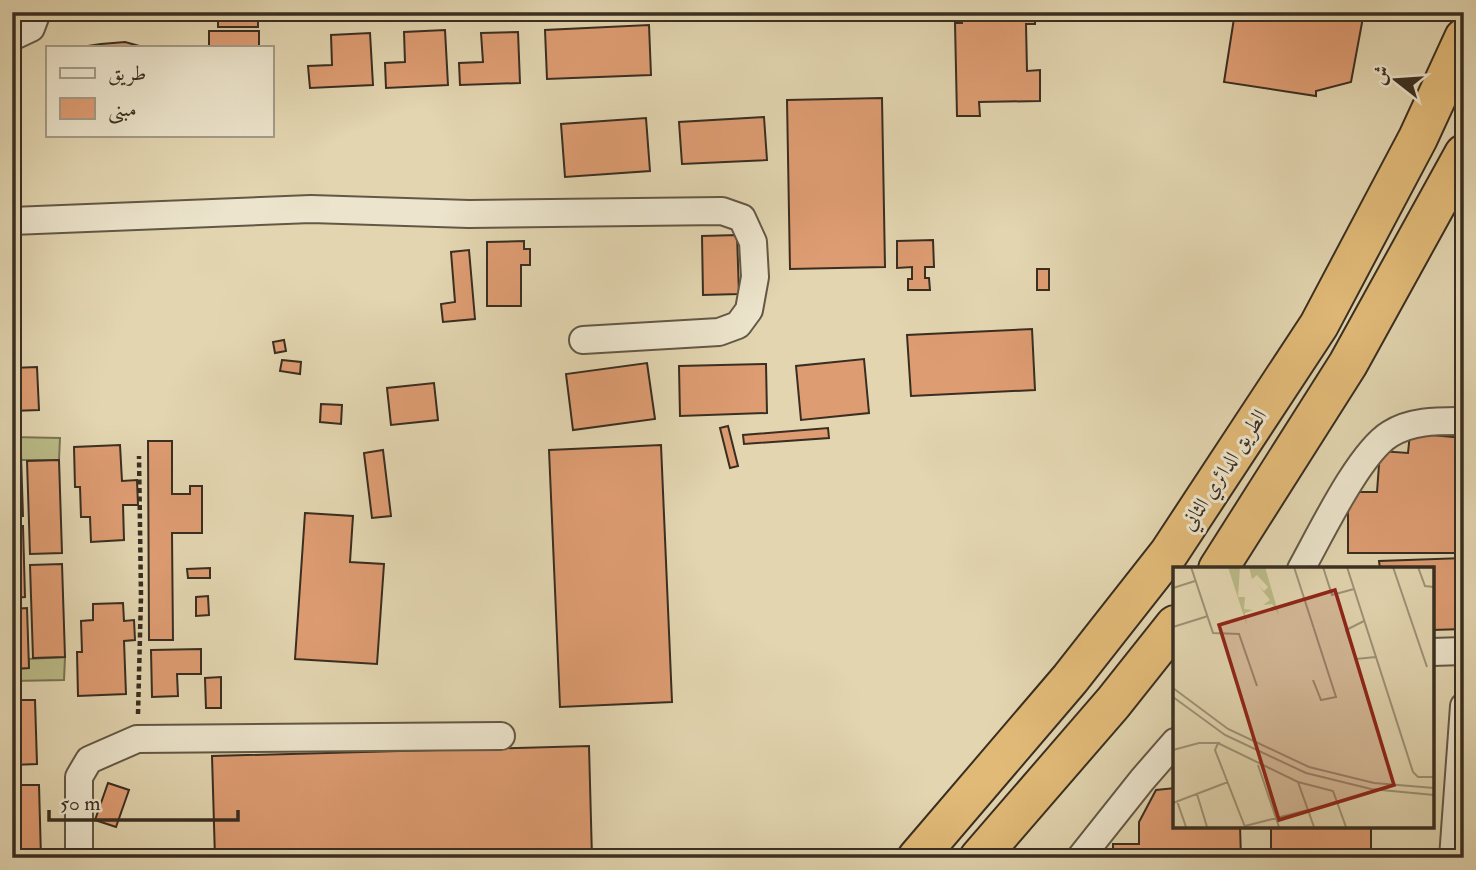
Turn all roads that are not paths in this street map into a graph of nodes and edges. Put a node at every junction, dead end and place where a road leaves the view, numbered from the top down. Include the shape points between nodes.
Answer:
1 (37, 12) edge
2 (12, 37) edge
3 (1464, 38) edge
4 (1464, 154) edge
5 (12, 221) edge
6 (583, 340) dead end
7 (1464, 421) edge
8 (1218, 567) edge
9 (1302, 567) edge
10 (1173, 628) edge
11 (1464, 651) edge
12 (1434, 652) edge
13 (1464, 706) edge
14 (501, 736) dead end
15 (1173, 745) edge
16 (79, 858) edge
17 (917, 858) edge
18 (979, 858) edge
19 (1080, 858) edge
20 (1453, 858) edge

1 - 2 street via 31,29
3 - 17 highway, الطريق الدائري الثاني via 1418,138 1319,325 1169,553 1070,679
4 - 8 highway via 1348,364
5 - 6 street via 311,209 469,214 722,211 742,218 753,242 755,277 749,310 738,325 719,332
7 - 9 street via 1408,425 1374,447
10 - 18 highway
11 - 12 street
13 - 20 street
14 - 16 street via 137,739 89,760 79,777
15 - 19 street

